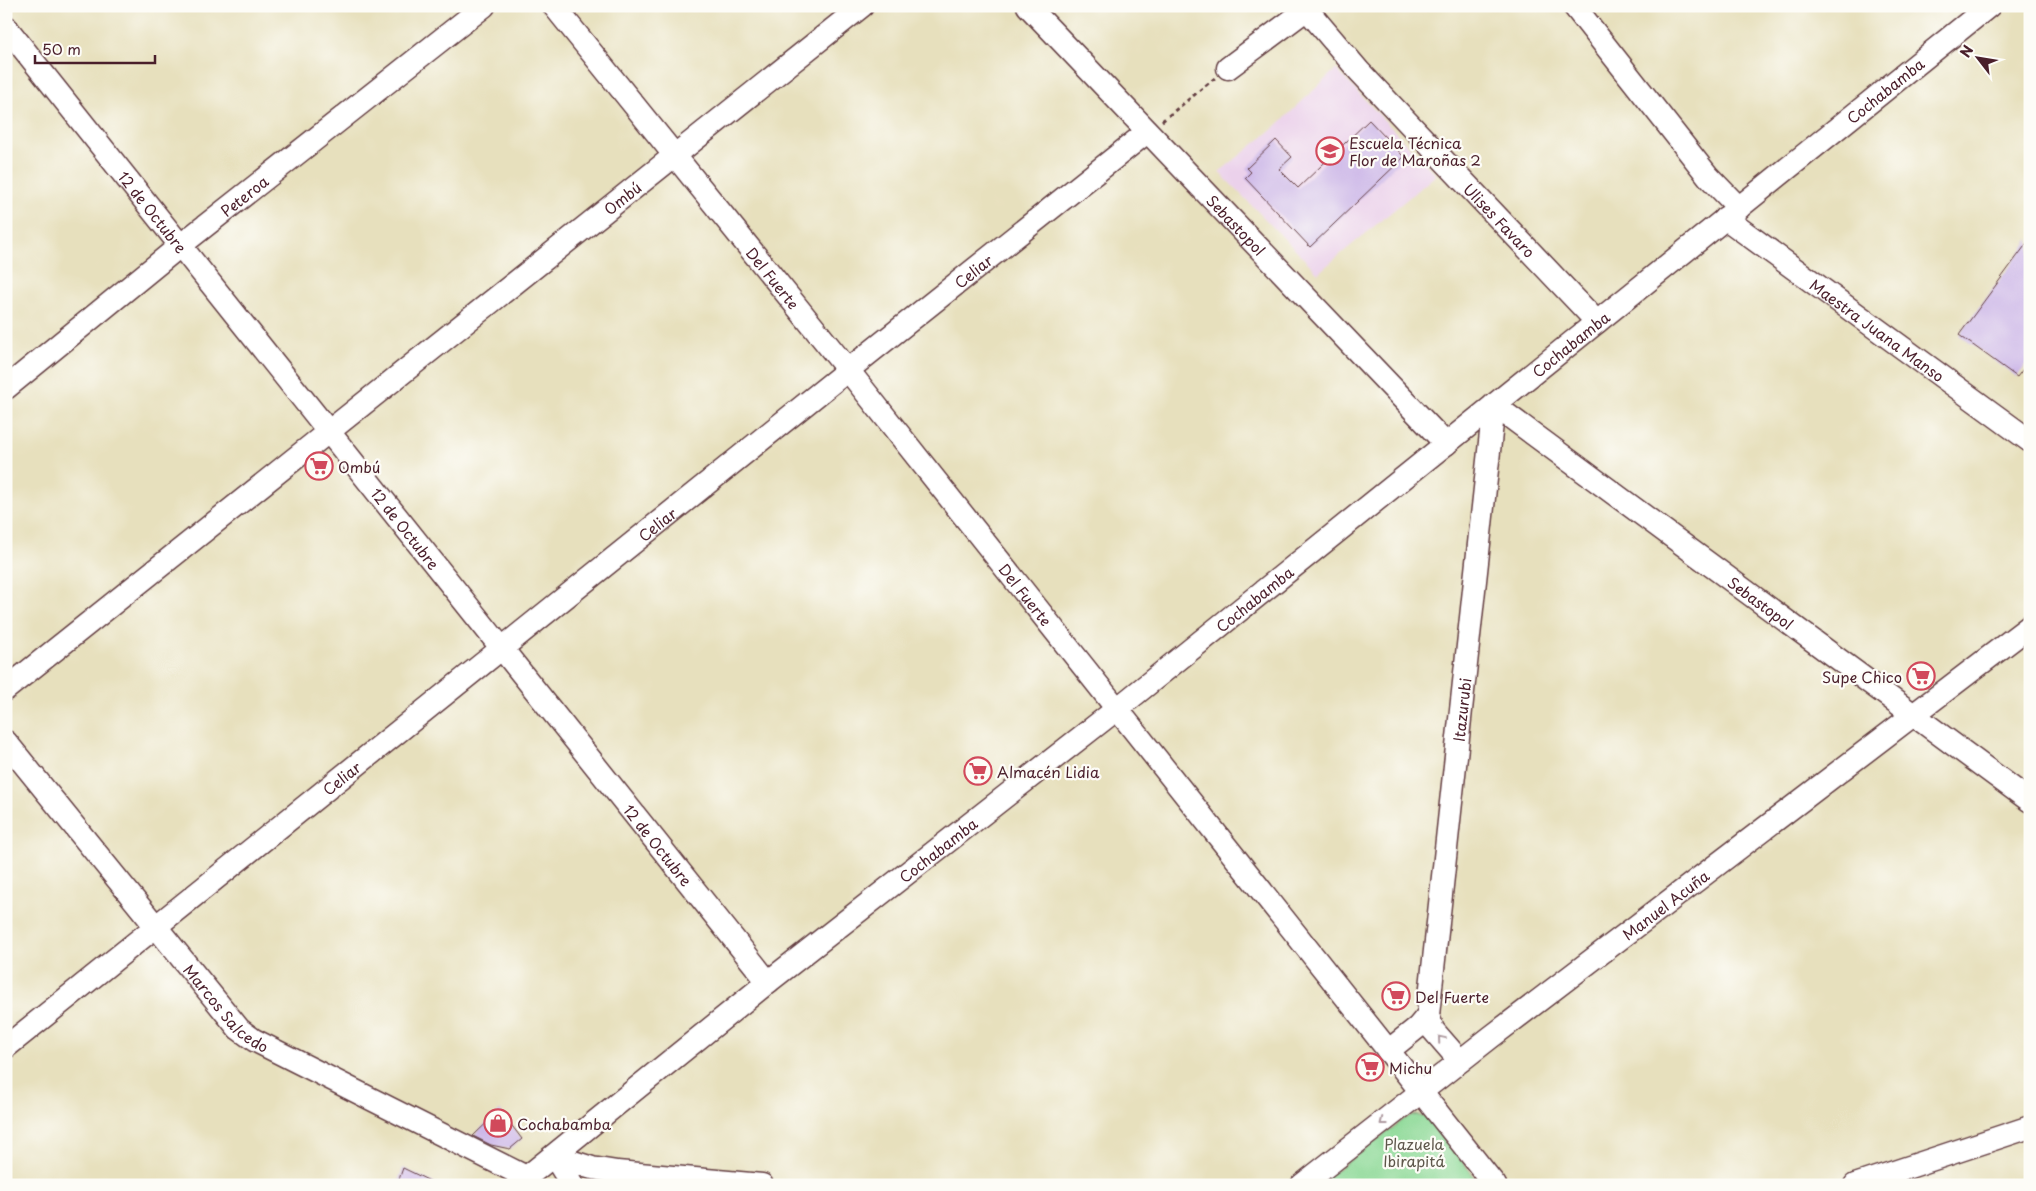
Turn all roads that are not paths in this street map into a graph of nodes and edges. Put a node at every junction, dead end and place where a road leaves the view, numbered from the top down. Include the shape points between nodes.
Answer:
1 (484, 6) edge
2 (554, 6) edge
3 (862, 6) edge
4 (1028, 6) edge
5 (1574, 6) edge
6 (1988, 6) edge
7 (1307, 7) edge
8 (6, 26) edge
9 (1228, 68) road end
10 (1147, 132) junction
11 (675, 156) junction
12 (1732, 213) junction
13 (181, 245) junction
14 (1597, 322) junction
15 (848, 370) junction
16 (6, 388) edge
17 (1494, 405) junction
18 (329, 432) junction
19 (2030, 441) edge
20 (1446, 444) junction
21 (2030, 626) edge
22 (502, 649) junction
23 (6, 689) edge
24 (1117, 709) junction
25 (1915, 714) junction
26 (6, 742) edge
27 (2030, 801) edge
28 (156, 926) junction
29 (768, 982) junction
30 (1428, 1015) junction
31 (6, 1047) edge
32 (1388, 1051) junction
33 (1460, 1061) junction
34 (1422, 1092) junction
35 (2030, 1128) edge
36 (554, 1156) junction
37 (522, 1181) edge
38 (572, 1185) edge
39 (762, 1185) edge
40 (1302, 1185) edge
41 (1495, 1185) edge
42 (1855, 1185) edge

1 - 13 street, Peteroa
2 - 11 street, Del Fuerte
3 - 11 street, Ombú
4 - 10 street, Sebastopol
5 - 12 street, Maestra Juana Manso via 1708,176
6 - 12 street, Cochabamba
7 - 9 street
7 - 14 street, Ulises Favaro via 1359,71
8 - 13 street, 12 de Octubre
10 - 15 street, Celiar
10 - 20 street, Sebastopol
11 - 15 street, Del Fuerte
11 - 18 street, Ombú
12 - 14 street, Cochabamba
12 - 19 street, Maestra Juana Manso
13 - 16 street, Peteroa
13 - 18 street, 12 de Octubre
14 - 17 street, Cochabamba
15 - 22 street, Celiar
15 - 24 street, Del Fuerte
17 - 20 street, Cochabamba
17 - 25 street, Sebastopol
17 - 30 street, Itazurubi
18 - 22 street, 12 de Octubre
18 - 23 street, Ombú
20 - 24 street, Cochabamba
21 - 25 street, Manuel Acuña
22 - 28 street, Celiar
22 - 29 street, 12 de Octubre
24 - 29 street, Cochabamba
24 - 32 street, Del Fuerte
25 - 27 street, Sebastopol
25 - 33 street, Manuel Acuña
26 - 28 street, Marcos Salcedo
28 - 31 street, Celiar
28 - 37 street, Marcos Salcedo via 239,1029 254,1040
29 - 36 street, Cochabamba
30 - 32 street
33 -> 30 street via 1433,1030
32 - 34 street, Del Fuerte
33 - 34 street, Manuel Acuña
34 -> 40 street, Manuel Acuña
34 - 41 street, Del Fuerte
35 - 42 street
36 - 37 street, Cochabamba
36 - 38 street
36 - 39 street via 617,1172

